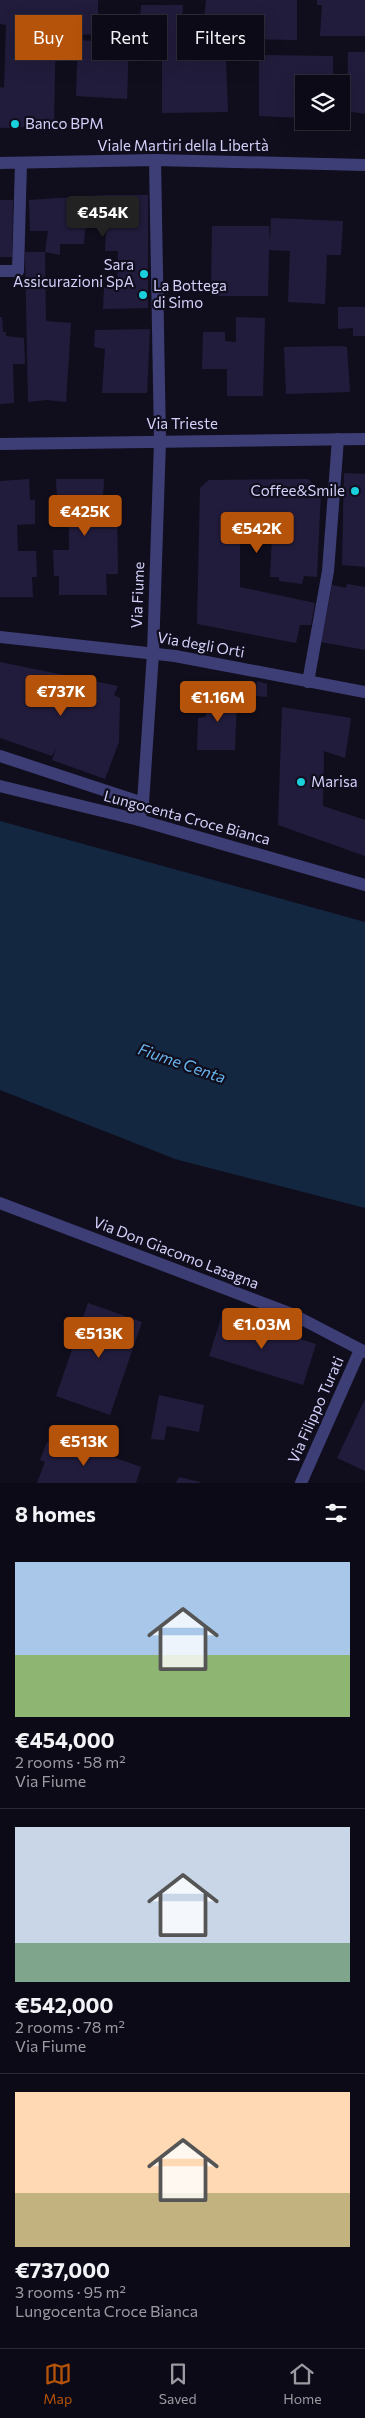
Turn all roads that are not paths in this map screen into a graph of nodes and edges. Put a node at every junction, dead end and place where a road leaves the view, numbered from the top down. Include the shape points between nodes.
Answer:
1 (155, 160) junction
2 (0, 163) edge
3 (21, 163) junction
4 (365, 165) edge
5 (0, 271) edge
6 (338, 439) junction
7 (365, 439) edge
8 (160, 441) junction
9 (0, 444) edge
10 (0, 637) edge
11 (153, 653) junction
12 (308, 682) junction
13 (365, 692) edge
14 (0, 756) edge
15 (0, 786) edge
16 (143, 802) junction
17 (138, 820) junction
18 (365, 885) edge
19 (0, 1203) edge
20 (363, 1351) edge
21 (301, 1483) edge

1 - 3 street, Viale Martiri della Libertà
1 - 4 street, Viale Martiri della Libertà
1 - 8 street, Via Fiume
2 - 3 street, Viale Martiri della Libertà
3 - 5 street via 18,271
6 - 7 street, Via Trieste
6 - 8 street, Via Trieste
6 - 12 street via 328,570
8 - 9 street, Via Trieste
8 - 11 street, Via Fiume
10 - 11 street, Via degli Orti
11 - 12 street, Via degli Orti
11 - 16 street, Via Fiume
12 - 13 street, Via degli Orti
14 - 16 street, Lungocenta Croce Bianca
15 - 17 street, Lungocenta Croce Bianca
16 - 17 street, Via Fiume
17 - 18 street, Lungocenta Croce Bianca
19 - 20 street, Via Don Giacomo Lasagna via 292,1314
20 - 21 street, Via Filippo Turati

